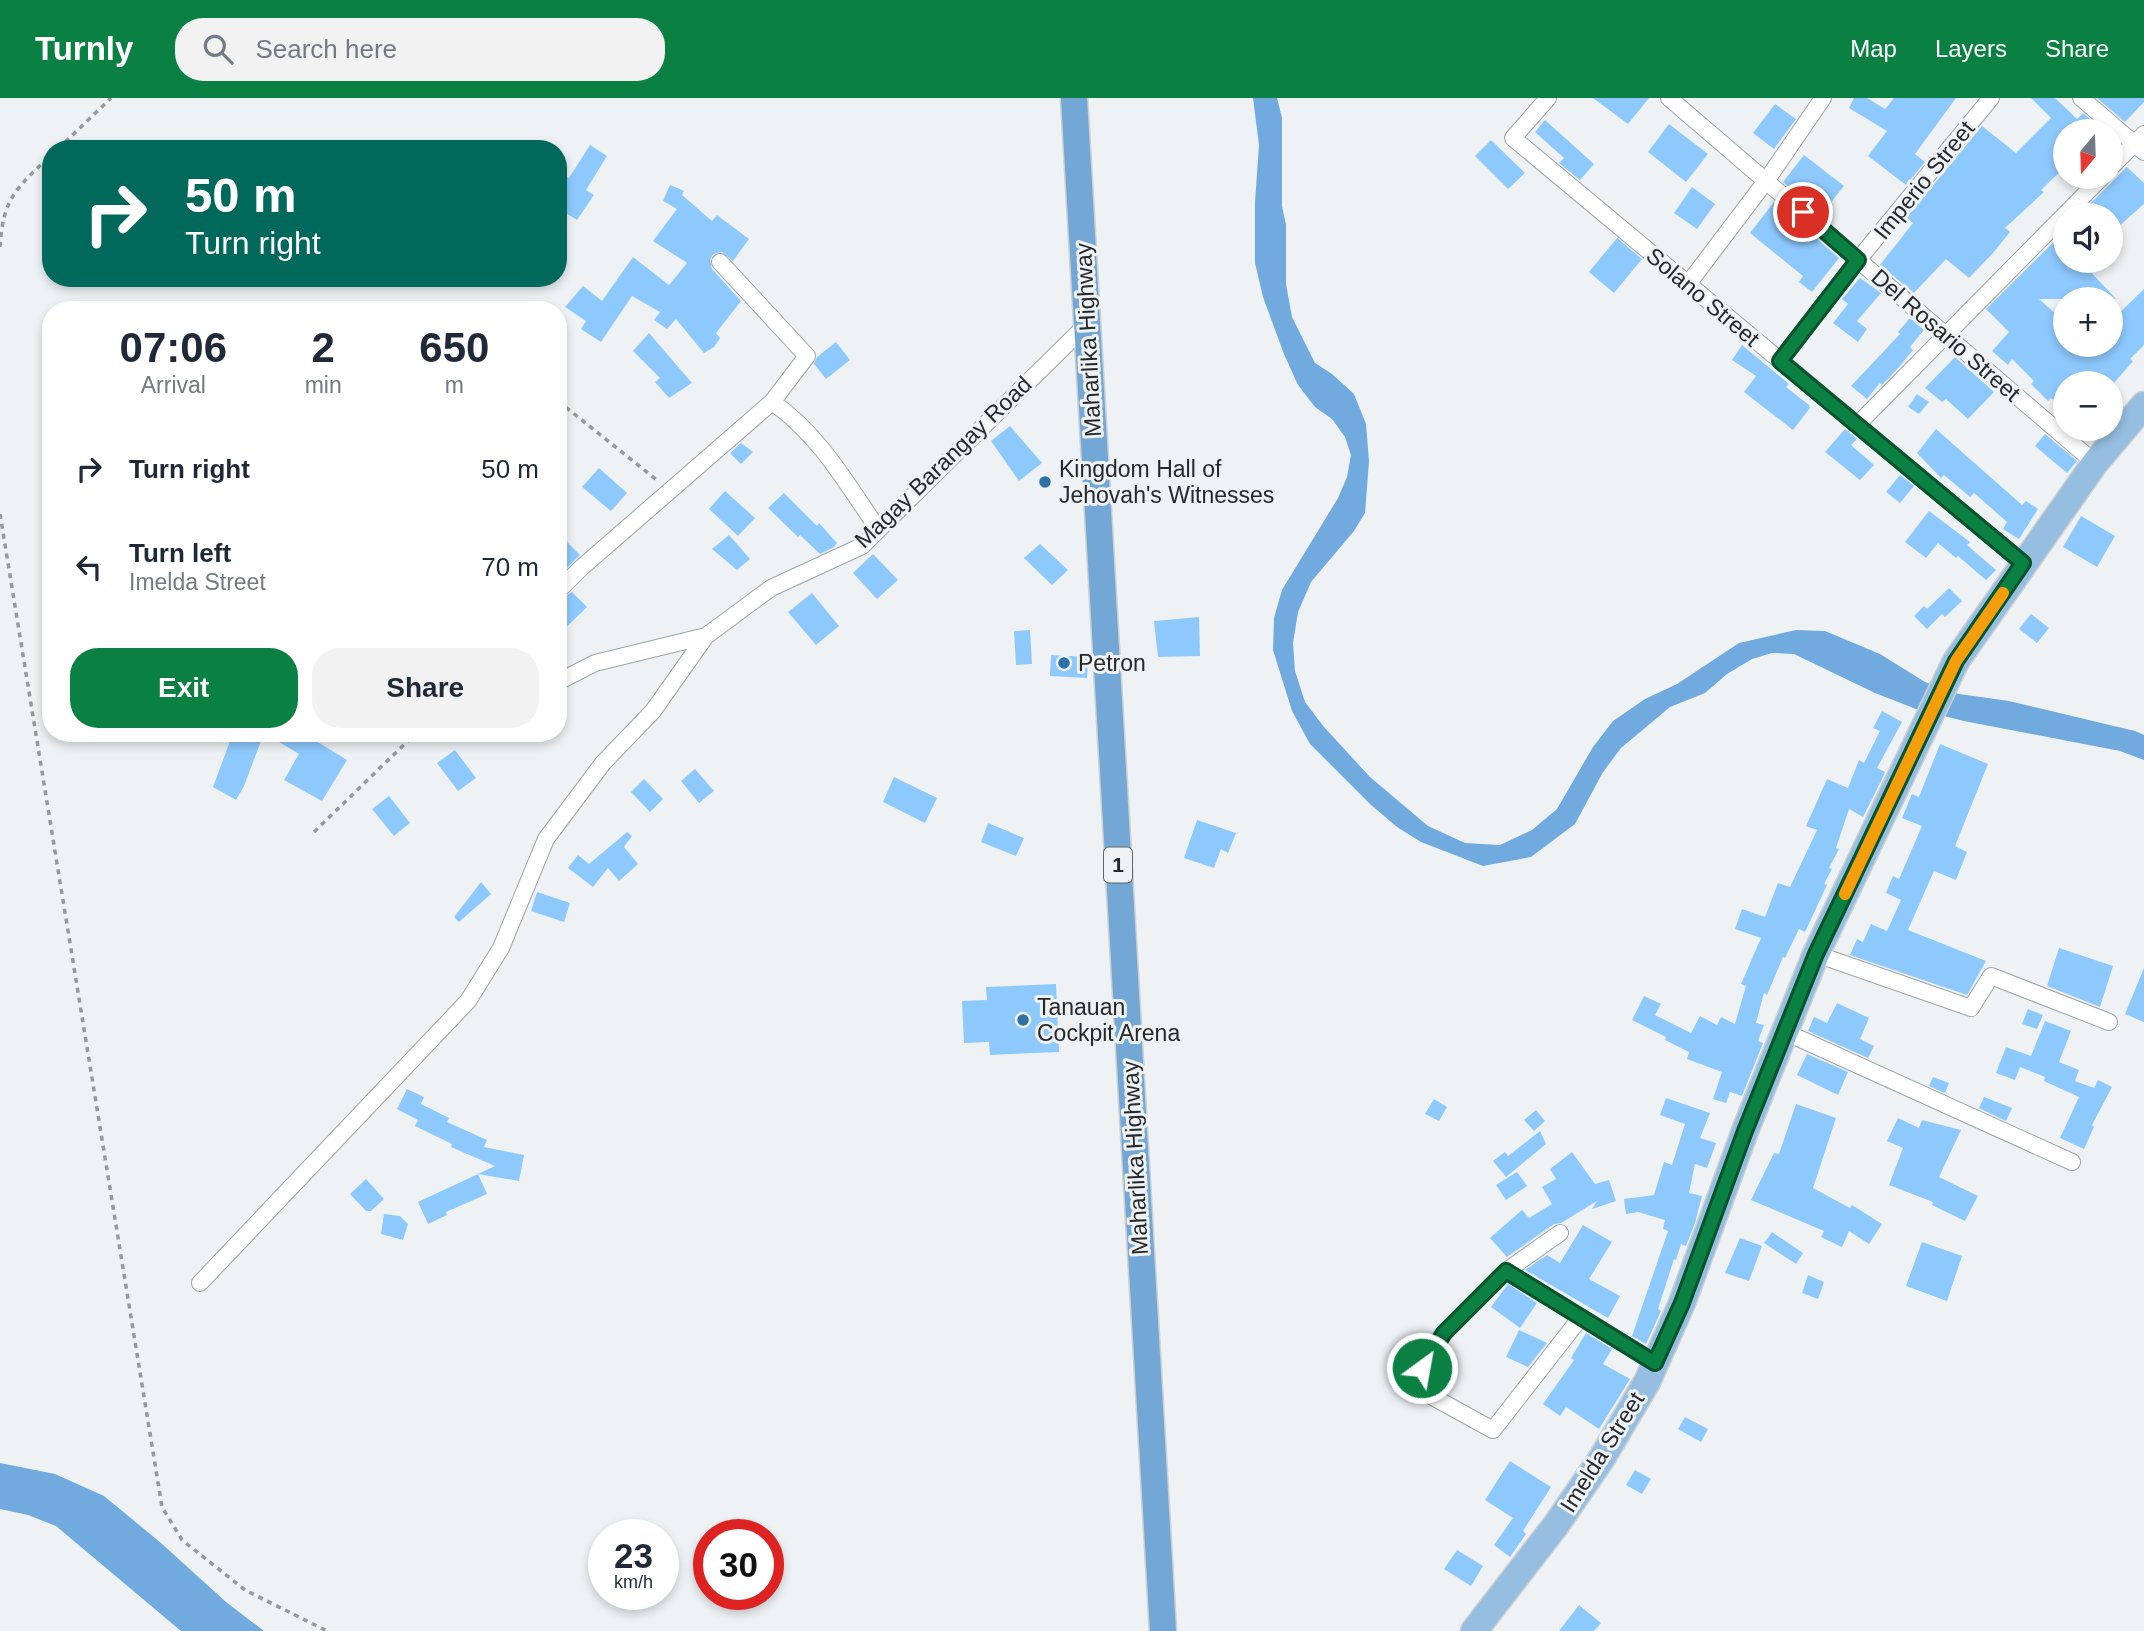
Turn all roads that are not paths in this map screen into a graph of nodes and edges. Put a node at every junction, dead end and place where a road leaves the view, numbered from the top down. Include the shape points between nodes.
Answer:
1 (1074, 98) edge
2 (1548, 98) edge
3 (1669, 98) edge
4 (1824, 98) edge
5 (1990, 98) edge
6 (2081, 98) edge
7 (2141, 143) edge
8 (2123, 158) edge
9 (1766, 181) junction
10 (2090, 189) edge
11 (1858, 260) junction
12 (720, 262) dead end
13 (1688, 284) junction
14 (1087, 324) junction
15 (1946, 335) junction
16 (1780, 361) junction
17 (772, 402) junction
18 (2144, 405) edge
19 (1857, 425) junction
20 (2095, 463) junction
21 (878, 529) junction
22 (2023, 563) junction
23 (567, 582) edge
24 (706, 636) junction
25 (567, 677) edge
26 (1816, 954) junction
27 (2109, 1022) dead end
28 (1784, 1032) junction
29 (2071, 1162) dead end
30 (1560, 1233) dead end
31 (1506, 1271) junction
32 (200, 1283) dead end
33 (1581, 1317) junction
34 (1655, 1363) junction
35 (1163, 1631) edge
36 (1474, 1631) edge

1 - 14 highway, Maharlika Highway / 1
2 - 13 street, Solano Street via 1513,138
3 - 9 street, Del Rosario Street
4 - 9 street
5 - 11 street, Imperio Street
6 - 7 street
7 - 8 street
9 - 11 street, Del Rosario Street
9 - 13 street
10 - 15 street
11 - 15 street, Del Rosario Street
11 - 16 street, Imperio Street
12 - 17 street via 807,356
13 - 16 street, Solano Street
14 - 21 street, Magay Barangay Road
14 - 35 highway, Maharlika Highway / 1
15 - 19 street
15 - 20 street, Del Rosario Street
16 - 19 street, Solano Street
17 - 21 street via 791,415 830,458
17 - 23 street
18 - 20 main road, Imelda Street
19 - 22 street, Solano Street
20 - 22 main road, Imelda Street
21 - 24 street, Magay Barangay Road via 862,546 771,588
22 - 26 main road, Imelda Street via 1956,661
24 - 25 street, Magay Barangay Road via 594,663
24 - 32 street via 653,711 603,763 546,839 501,948 468,1001
26 - 27 street via 1971,1008 1991,976
26 - 28 main road, Imelda Street
28 - 29 street
28 - 34 main road, Imelda Street
30 - 31 street
31 - 33 street
31 - 33 street via 1444,1333 1411,1385 1493,1430
33 - 34 street
34 - 36 main road, Imelda Street via 1602,1458

